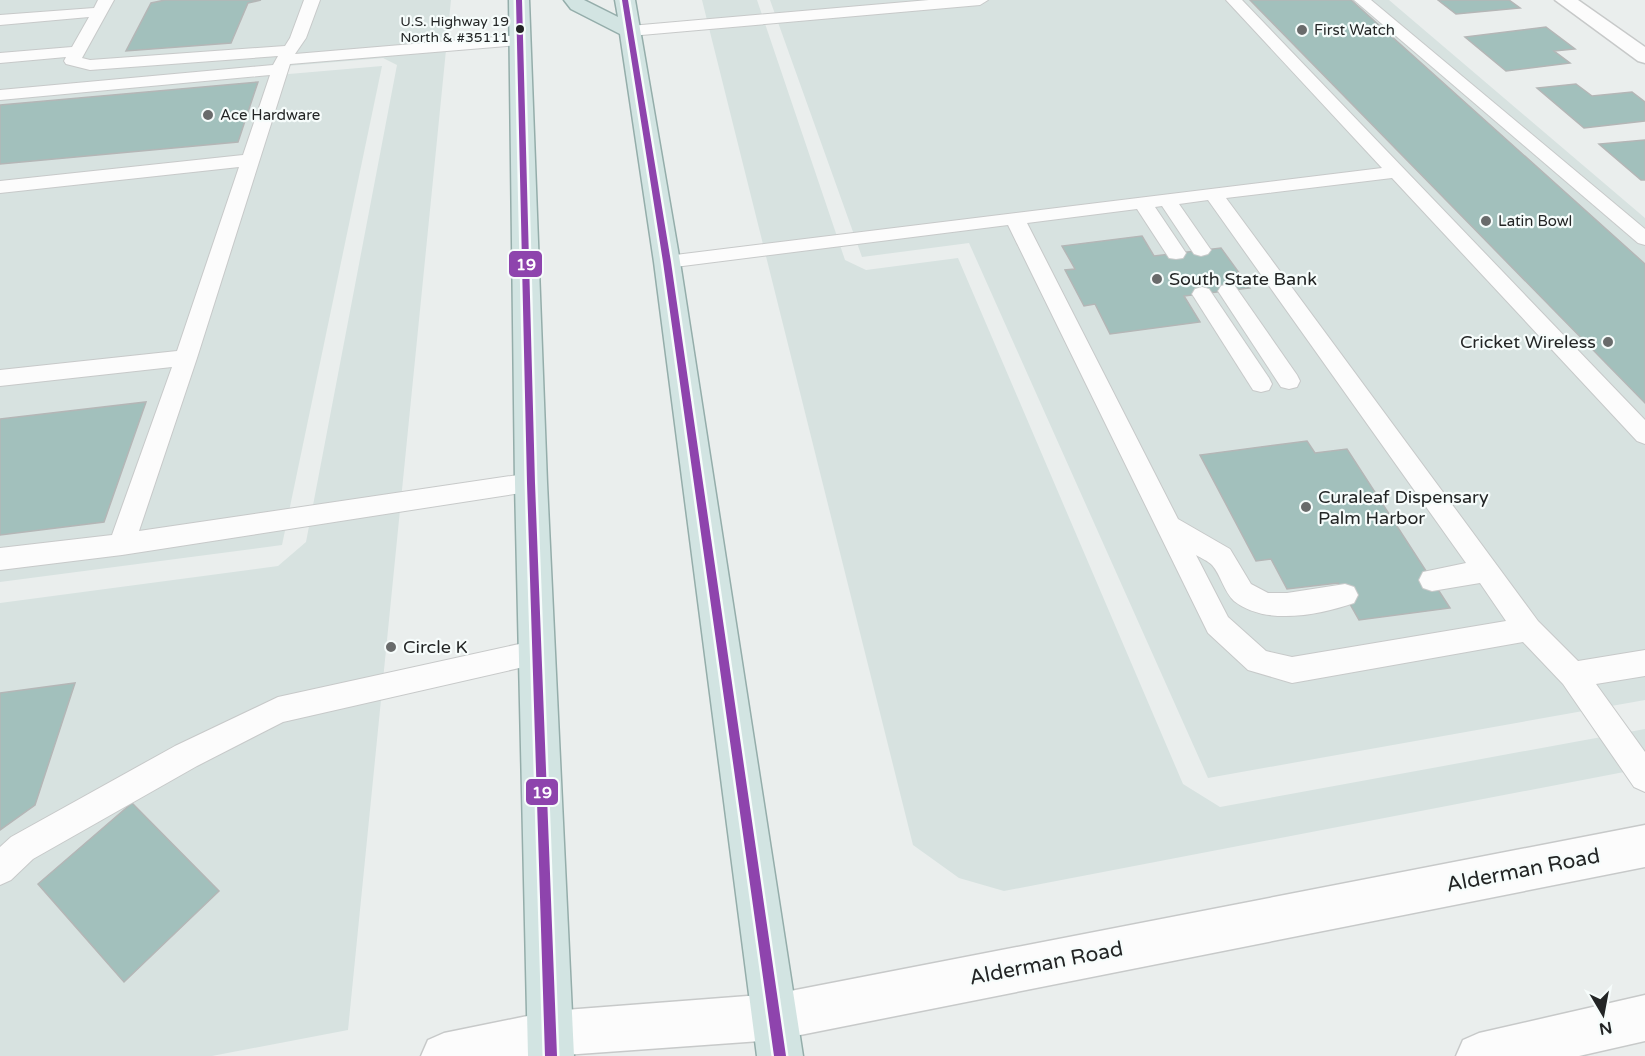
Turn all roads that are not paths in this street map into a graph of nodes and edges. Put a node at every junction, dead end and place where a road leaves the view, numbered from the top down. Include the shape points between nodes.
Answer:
1 (312, 0) edge
2 (519, 0) edge
3 (574, 0) edge
4 (792, 0) edge
5 (980, 0) edge
6 (1234, 0) edge
7 (1362, 0) edge
8 (1565, 0) edge
9 (103, 6) edge
10 (628, 15) edge
11 (790, 17) junction
12 (0, 20) edge
13 (520, 40) junction
14 (75, 56) junction
15 (0, 57) edge
16 (1645, 57) edge
17 (285, 60) junction
18 (0, 95) edge
19 (250, 160) junction
20 (1396, 172) junction
21 (0, 187) edge
22 (1213, 194) junction
23 (1167, 200) junction
24 (1143, 203) junction
25 (1015, 219) junction
26 (1645, 239) edge
27 (1201, 250) dead end
28 (1176, 253) dead end
29 (666, 262) junction
30 (1228, 291) dead end
31 (1202, 294) dead end
32 (186, 358) junction
33 (0, 378) edge
34 (1289, 381) dead end
35 (1261, 384) dead end
36 (1645, 435) edge
37 (531, 483) junction
38 (1169, 526) junction
39 (122, 544) junction
40 (0, 559) edge
41 (1485, 571) junction
42 (1432, 580) dead end
43 (1345, 595) dead end
44 (1528, 629) junction
45 (537, 652) junction
46 (1645, 663) edge
47 (1573, 675) junction
48 (1645, 777) edge
49 (1645, 846) edge
50 (0, 869) edge
51 (1645, 1018) edge
52 (777, 1036) edge
53 (551, 1045) edge
54 (444, 1056) edge
55 (1479, 1056) edge

1 - 17 lane
2 - 13 highway
3 - 10 highway via 578,5
4 - 11 lane
5 - 11 lane
6 - 20 lane
7 - 26 lane
8 - 16 main road
9 - 12 lane
9 - 14 lane
10 - 11 lane
10 - 29 highway
13 - 17 lane
13 - 37 highway
14 - 15 lane
14 - 17 lane via 90,65
17 - 18 lane
17 - 19 lane
19 - 21 lane
19 - 32 lane
20 - 22 lane
20 - 36 lane
22 - 23 lane
22 - 41 lane
23 - 24 lane
23 - 27 lane
24 - 25 lane
24 - 28 lane
25 - 29 lane
25 - 38 lane
29 - 52 highway
30 - 34 lane
31 - 35 lane
32 - 33 lane
32 - 39 lane
37 - 39 lane
37 - 45 highway
38 - 43 lane via 1221,557 1242,592 1264,604 1287,605
38 - 44 lane via 1218,625 1258,661 1292,670
39 - 40 lane
41 - 42 lane
41 - 44 lane
44 - 47 lane
45 - 50 lane via 278,710 186,756 22,848
45 - 53 highway
46 - 47 lane
47 - 48 lane
49 - 52 main road, Alderman Road
51 - 55 main road
52 - 53 main road, Alderman Road
53 - 54 main road, Alderman Road

